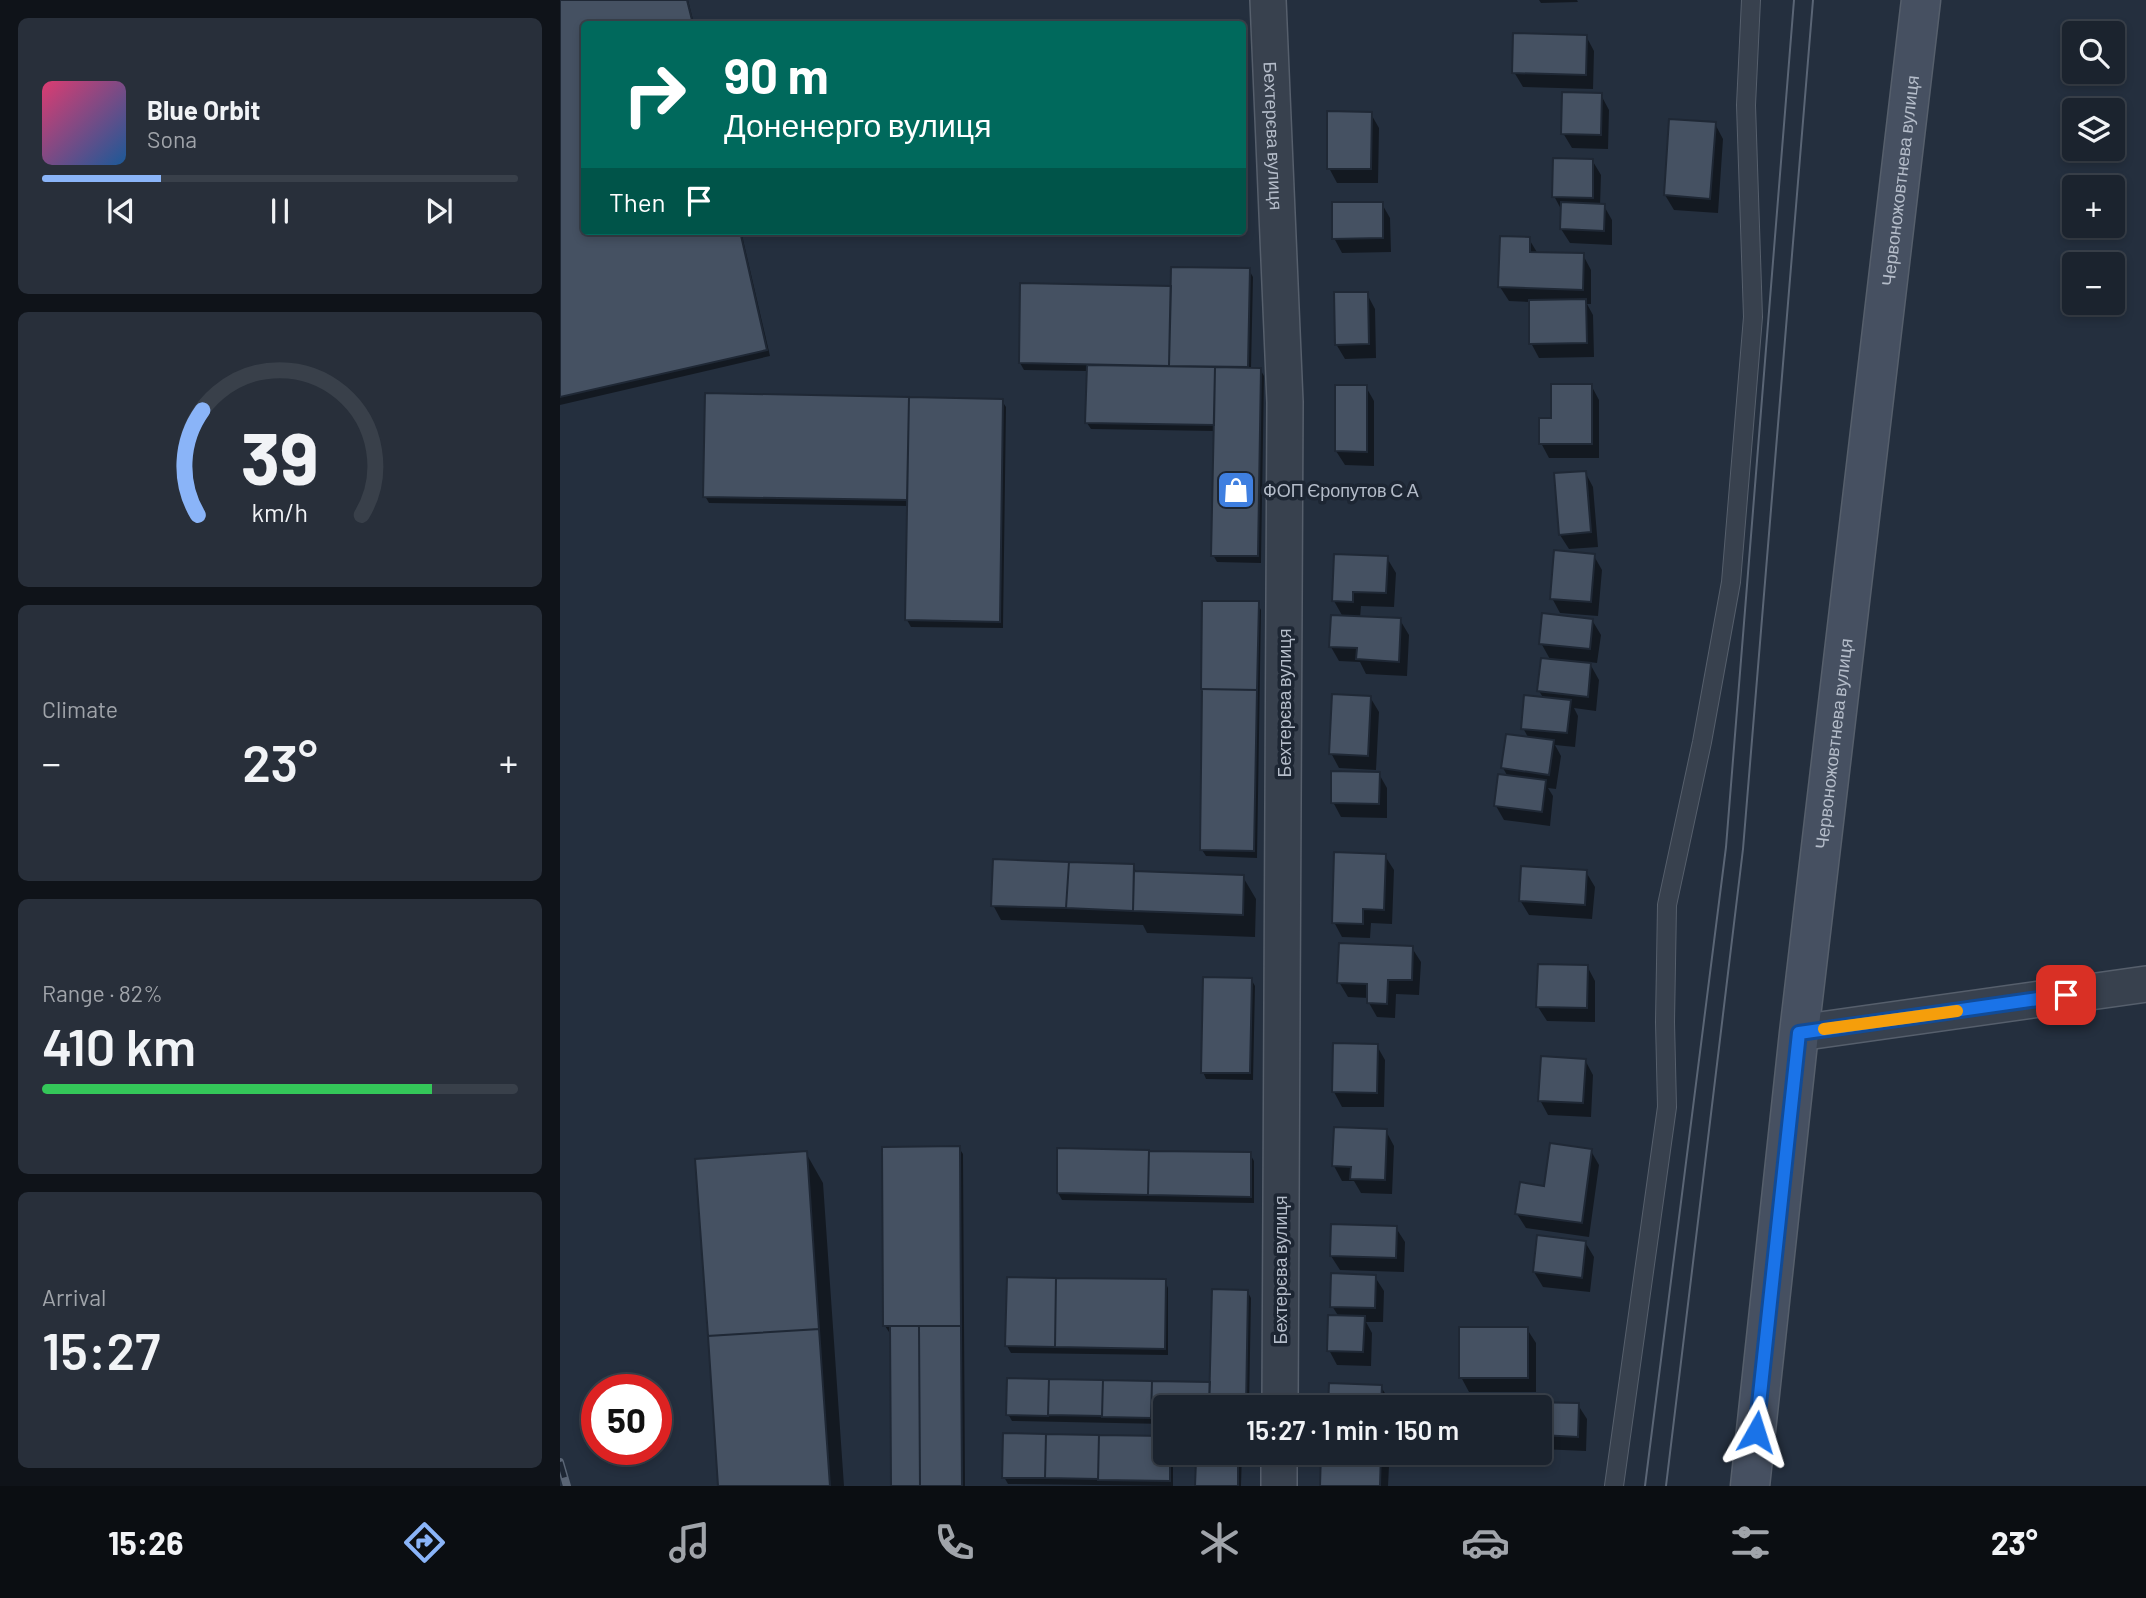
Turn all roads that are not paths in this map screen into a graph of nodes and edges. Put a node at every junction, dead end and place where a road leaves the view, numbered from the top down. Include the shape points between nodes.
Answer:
1 (1268, 0) edge
2 (1751, 0) edge
3 (1921, 0) edge
4 (2146, 984) edge
5 (1799, 1033) junction
6 (1280, 1395) edge
7 (1279, 1465) edge
8 (1279, 1486) edge
9 (1614, 1486) edge
10 (1750, 1486) edge

1 - 6 street, Бехтерєва вулиця via 1285,402
2 - 9 lane via 1746,105 1753,317 1731,582 1667,905 1667,1107
3 - 5 main road, Червоножовтнева вулиця
4 - 5 street
5 - 10 main road, Червоножовтнева вулиця
7 - 8 street

